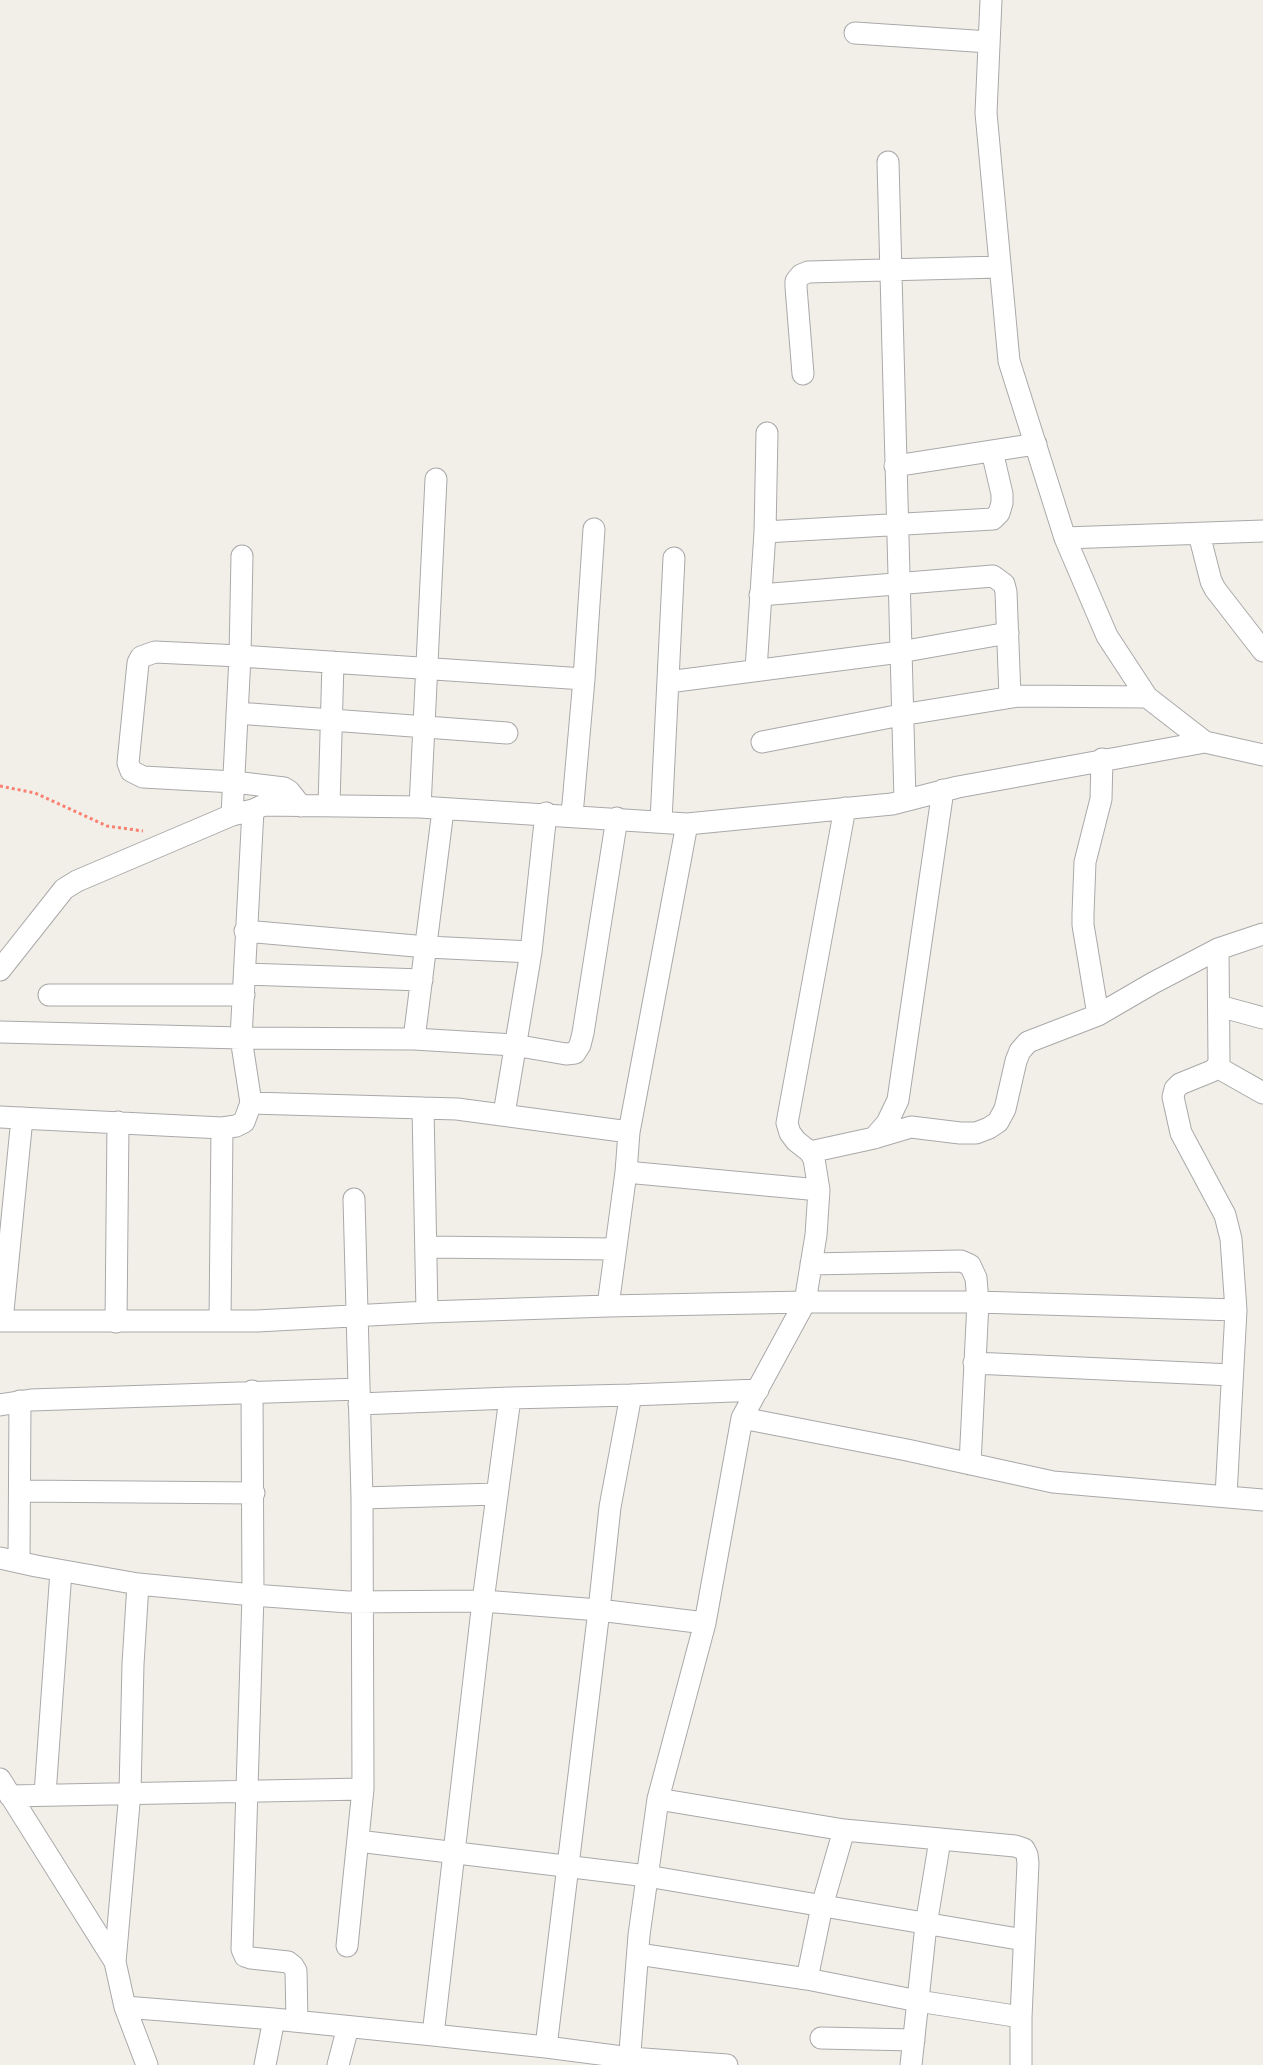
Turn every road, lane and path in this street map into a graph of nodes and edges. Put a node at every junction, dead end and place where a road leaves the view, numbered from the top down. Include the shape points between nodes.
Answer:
1 (991, 0) edge
2 (855, 33) dead end
3 (989, 42) junction
4 (888, 162) dead end
5 (1000, 267) junction
6 (890, 271) junction
7 (803, 374) dead end
8 (767, 433) dead end
9 (1036, 444) junction
10 (992, 451) junction
11 (895, 466) junction
12 (436, 478) dead end
13 (896, 523) junction
14 (594, 529) dead end
15 (1263, 531) edge
16 (765, 532) junction
17 (1199, 534) junction
18 (1065, 538) junction
19 (242, 556) dead end
20 (674, 558) dead end
21 (898, 583) junction
22 (760, 595) junction
23 (1008, 633) junction
24 (1263, 651) edge
25 (900, 652) junction
26 (240, 656) junction
27 (333, 662) junction
28 (427, 668) junction
29 (756, 670) junction
30 (584, 679) junction
31 (668, 682) junction
32 (1010, 697) junction
33 (1147, 697) junction
34 (237, 713) junction
35 (902, 715) junction
36 (332, 720) junction
37 (424, 727) junction
38 (507, 733) dead end
39 (762, 742) dead end
40 (1205, 742) junction
41 (1263, 755) edge
42 (1102, 759) junction
43 (234, 782) junction
44 (0, 786) edge
45 (943, 790) junction
46 (905, 800) junction
47 (301, 806) junction
48 (329, 806) junction
49 (420, 807) junction
50 (845, 808) junction
51 (253, 810) junction
52 (443, 810) junction
53 (546, 813) junction
54 (232, 815) junction
55 (572, 815) junction
56 (617, 818) junction
57 (661, 821) junction
58 (687, 824) junction
59 (153, 832) dead end
60 (245, 931) junction
61 (1263, 934) edge
62 (427, 946) junction
63 (1218, 949) junction
64 (531, 952) junction
65 (0, 970) edge
66 (422, 980) junction
67 (245, 984) junction
68 (49, 994) dead end
69 (1219, 1006) junction
70 (1098, 1015) junction
71 (1263, 1018) edge
72 (0, 1032) edge
73 (241, 1038) junction
74 (414, 1039) junction
75 (514, 1046) junction
76 (1217, 1067) junction
77 (1263, 1093) edge
78 (251, 1103) junction
79 (423, 1108) junction
80 (504, 1114) junction
81 (0, 1117) edge
82 (22, 1118) junction
83 (118, 1122) junction
84 (222, 1128) junction
85 (629, 1132) junction
86 (874, 1138) junction
87 (810, 1152) junction
88 (626, 1172) junction
89 (819, 1190) junction
90 (354, 1199) dead end
91 (426, 1247) junction
92 (615, 1249) junction
93 (811, 1264) junction
94 (805, 1302) junction
95 (978, 1302) junction
96 (608, 1306) junction
97 (1236, 1310) junction
98 (428, 1312) junction
99 (358, 1316) junction
100 (1, 1321) edge
101 (220, 1321) junction
102 (116, 1322) junction
103 (974, 1363) junction
104 (1232, 1375) junction
105 (758, 1390) junction
106 (252, 1391) junction
107 (631, 1395) junction
108 (359, 1396) junction
109 (510, 1398) junction
110 (10, 1403) edge
111 (742, 1418) junction
112 (970, 1464) junction
113 (20, 1491) junction
114 (254, 1493) junction
115 (496, 1494) junction
116 (1226, 1496) junction
117 (362, 1498) junction
118 (1263, 1500) edge
119 (10, 1560) edge
120 (61, 1571) junction
121 (138, 1584) junction
122 (253, 1594) junction
123 (483, 1601) junction
124 (363, 1602) junction
125 (599, 1610) junction
126 (705, 1623) junction
127 (5, 1787) edge
128 (363, 1789) junction
129 (248, 1791) junction
130 (130, 1792) junction
131 (45, 1794) junction
132 (658, 1799) junction
133 (844, 1830) junction
134 (940, 1840) junction
135 (358, 1841) junction
136 (455, 1853) junction
137 (568, 1865) junction
138 (647, 1876) junction
139 (822, 1906) junction
140 (926, 1925) junction
141 (1024, 1940) junction
142 (347, 1946) dead end
143 (638, 1954) junction
144 (115, 1962) junction
145 (807, 1979) junction
146 (918, 2001) junction
147 (125, 2007) junction
148 (1021, 2017) junction
149 (274, 2019) junction
150 (297, 2021) junction
151 (348, 2027) junction
152 (433, 2035) junction
153 (821, 2038) dead end
154 (914, 2040) junction
155 (546, 2047) junction
156 (630, 2062) edge
157 (147, 2065) edge
158 (265, 2065) edge
159 (338, 2065) edge
160 (728, 2065) edge
161 (911, 2065) edge
162 (1021, 2065) edge

1 - 3 street
2 - 3 street
3 - 5 street via 986,113
4 - 6 street
5 - 6 street
5 - 9 street via 1009,361
6 - 7 street via 801,275 796,287
6 - 11 street
8 - 16 street
9 - 10 street
9 - 18 street
10 - 11 street
10 - 13 street via 1002,494 999,513 993,519
11 - 13 street
12 - 28 street
13 - 16 street
13 - 21 street
14 - 30 street
15 - 17 street
16 - 22 street
17 - 18 street
17 - 24 street via 1215,589
18 - 33 street via 1107,636
19 - 26 street
20 - 31 street
21 - 22 street
21 - 23 street via 993,576 1004,584
21 - 25 street
22 - 29 street
23 - 25 street
23 - 32 street
25 - 29 street
25 - 35 street
26 - 27 street
26 - 34 street
26 - 43 street via 155,652 141,657 128,763 131,771 143,777
27 - 28 street
27 - 36 street
28 - 30 street
28 - 37 street
29 - 31 street
30 - 55 street
31 - 57 street
32 - 33 street
32 - 35 street
33 - 40 street
34 - 36 street
34 - 43 street
35 - 39 street
35 - 46 street
36 - 37 street
36 - 48 street
37 - 38 street
37 - 49 street
40 - 41 street
40 - 42 street
42 - 45 street
42 - 70 street via 1101,799 1085,862 1083,914
43 - 47 street via 284,788
43 - 54 street
44 - 59 path via 35,793 107,826
45 - 46 street
45 - 86 street via 898,1100
46 - 50 street
47 - 48 street
47 - 51 street via 264,805
48 - 49 street
49 - 52 street
50 - 58 street
50 - 87 street via 787,1123 796,1141
51 - 54 street
51 - 60 street
52 - 53 street
52 - 62 street
53 - 55 street
53 - 64 street
54 - 65 street via 64,889
55 - 56 street
56 - 57 street
56 - 75 street via 580,1045 575,1053 566,1054
57 - 58 street
58 - 85 street
60 - 62 street
60 - 67 street
61 - 63 street
62 - 64 street
62 - 66 street
63 - 69 street
63 - 70 street
64 - 75 street
66 - 67 street
66 - 74 street
67 - 68 street
67 - 73 street
69 - 71 street
69 - 76 street
70 - 86 street via 1028,1042 1016,1061 1005,1109 998,1122 989,1128 960,1133 911,1126
72 - 73 street
73 - 74 street
73 - 78 street
74 - 75 street
75 - 80 street
76 - 77 street
76 - 97 street via 1180,1084 1173,1097 1181,1133 1228,1225
78 - 79 street
78 - 84 street via 244,1122
79 - 80 street
79 - 91 street
80 - 85 street
81 - 82 street
82 - 83 street
82 - 100 street
83 - 84 street
83 - 102 street
84 - 101 street
85 - 88 street
86 - 87 street
87 - 89 street
88 - 89 street
88 - 92 street
89 - 93 street
90 - 99 street
91 - 92 street
91 - 98 street
92 - 96 street
93 - 94 street
93 - 95 street via 961,1261 970,1264 976,1278
94 - 95 street
94 - 96 street
94 - 105 street
95 - 97 street
95 - 103 street
96 - 98 street
97 - 104 street
98 - 99 street
99 - 101 street
99 - 108 street
100 - 102 street
101 - 102 street
103 - 104 street
103 - 112 street
104 - 116 street
105 - 107 street
105 - 111 street
106 - 108 street
106 - 110 street
106 - 114 street
107 - 109 street
107 - 125 street via 610,1507
108 - 109 street
108 - 117 street
109 - 115 street
110 - 113 street
111 - 112 street
111 - 126 street
112 - 116 street via 1053,1482
113 - 114 street
113 - 119 street
114 - 122 street
115 - 117 street
115 - 123 street
116 - 118 street
117 - 124 street
119 - 120 street
120 - 121 street
120 - 131 street
121 - 122 street
121 - 130 street
122 - 124 street
122 - 129 street
123 - 124 street
123 - 125 street
123 - 136 street
124 - 128 street
125 - 126 street
125 - 137 street
126 - 132 street
127 - 131 street
127 - 144 street
128 - 129 street
128 - 135 street
129 - 130 street
129 - 150 street via 242,1949 245,1956 293,1966
130 - 131 street
130 - 144 street
132 - 133 street
132 - 138 street
133 - 134 street
133 - 139 street
134 - 140 street
134 - 141 street via 1024,1850 1028,1863
135 - 136 street
135 - 142 street
136 - 137 street
136 - 152 street
137 - 138 street
137 - 155 street
138 - 139 street
138 - 143 street
139 - 140 street
139 - 145 street
140 - 141 street
140 - 146 street
141 - 148 street
143 - 145 street
143 - 156 street
144 - 147 street
145 - 146 street
146 - 148 street
146 - 154 street
147 - 149 street
147 - 157 street
148 - 162 street
149 - 150 street
149 - 158 street
150 - 151 street
151 - 152 street
151 - 159 street
152 - 155 street
153 - 154 street
154 - 161 street
155 - 156 street
156 - 160 street

